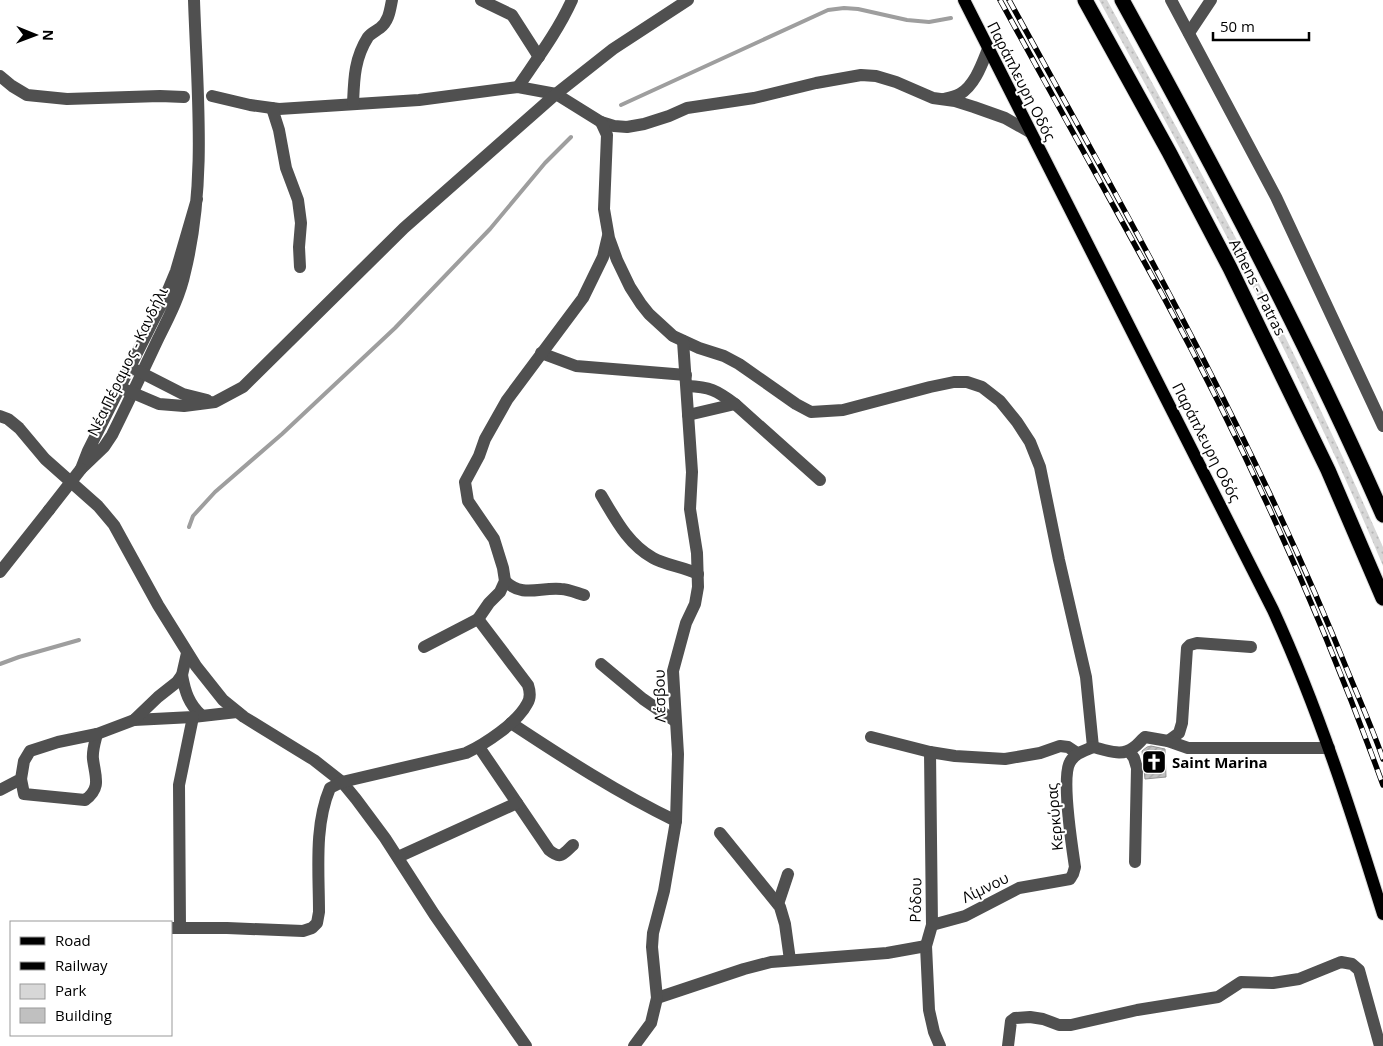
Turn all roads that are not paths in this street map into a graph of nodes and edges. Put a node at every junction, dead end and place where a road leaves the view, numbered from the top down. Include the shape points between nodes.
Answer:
1 (194, 0) edge
2 (392, 0) edge
3 (481, 0) edge
4 (572, 0) edge
5 (688, 0) edge
6 (964, 0) edge
7 (1085, 0) edge
8 (1122, 0) edge
9 (1171, 0) edge
10 (1211, 0) edge
11 (1189, 33) junction
12 (988, 49) junction
13 (539, 57) junction
14 (0, 76) edge
15 (518, 87) junction
16 (556, 94) junction
17 (212, 96) dead end
18 (184, 97) dead end
19 (944, 100) junction
20 (353, 104) junction
21 (272, 108) junction
22 (601, 122) junction
23 (1030, 132) junction
24 (608, 233) junction
25 (300, 267) dead end
26 (683, 341) junction
27 (542, 353) junction
28 (137, 370) junction
29 (686, 380) junction
30 (127, 391) junction
31 (215, 402) junction
32 (735, 404) junction
33 (0, 416) edge
34 (688, 416) junction
35 (1383, 426) edge
36 (820, 480) dead end
37 (601, 495) dead end
38 (1383, 515) edge
39 (0, 572) edge
40 (698, 574) junction
41 (505, 581) junction
42 (584, 594) dead end
43 (1383, 598) edge
44 (478, 619) junction
45 (424, 647) dead end
46 (1250, 647) dead end
47 (187, 653) junction
48 (602, 664) dead end
49 (182, 675) junction
50 (237, 712) junction
51 (197, 716) junction
52 (134, 720) junction
53 (675, 721) junction
54 (510, 723) junction
55 (97, 734) junction
56 (871, 737) dead end
57 (1168, 741) junction
58 (480, 747) junction
59 (1093, 747) junction
60 (1329, 748) junction
61 (1128, 751) junction
62 (930, 752) junction
63 (1077, 753) junction
64 (21, 779) junction
65 (342, 782) junction
66 (0, 790) edge
67 (517, 803) junction
68 (676, 821) junction
69 (720, 833) dead end
70 (573, 845) dead end
71 (398, 857) junction
72 (1135, 862) dead end
73 (1075, 867) joint
74 (788, 874) dead end
75 (778, 904) junction
76 (1383, 914) edge
77 (932, 925) junction
78 (176, 928) edge
79 (926, 946) junction
80 (790, 960) junction
81 (657, 998) junction
82 (526, 1046) edge
83 (634, 1046) edge
84 (940, 1046) edge
85 (1008, 1046) edge
86 (1380, 1046) edge

1 - 28 street, Νέα Πέραμος - Κανδήλι via 199,114 197,199 185,273 177,300
2 - 20 street via 385,23 369,35 356,61
3 - 13 street via 512,15
4 - 13 street
5 - 16 street via 613,49
6 - 12 main road, Παράπλευρη Οδός
7 - 43 highway, Athens - Patras via 1230,268 1328,470
8 - 38 highway, Athens - Patras via 1258,252
9 - 11 street
10 - 11 street
11 - 35 street via 1276,197
12 - 19 street via 968,87
12 - 23 main road, Παράπλευρη Οδός
13 - 15 street
14 - 18 street via 27,95 67,99
15 - 16 street
15 - 20 street via 419,100
16 - 22 street
16 - 31 street via 404,228 243,387
17 - 21 street
19 - 22 street via 883,78 862,75 754,98 687,108 644,124 627,127
19 - 23 street via 1005,118
20 - 21 street
21 - 25 street via 286,168 298,200 302,223 298,247
22 - 24 street via 607,135 604,210
23 - 60 main road, Παράπλευρη Οδός via 1257,575
24 - 26 street via 617,260 641,304 663,327
24 - 27 street via 607,245 583,298
26 - 29 street, Λέσβου
26 - 59 street via 739,364 810,412 843,410 954,382 967,382 982,388 1000,401 1030,442 1040,467 1086,677
27 - 29 street via 576,366
27 - 41 street via 495,421 465,482 468,501 494,539
28 - 30 street, Νέα Πέραμος - Κανδήλι
28 - 31 street via 183,394
29 - 32 street via 712,389
29 - 34 street, Λέσβου
30 - 31 street via 171,406
30 - 39 street, Νέα Πέραμος - Κανδήλι, bridge via 88,451 81,469
32 - 34 street
32 - 36 street
33 - 47 street via 19,428 45,459 98,506 114,525
34 - 40 street, Λέσβου via 692,472 690,509
37 - 40 street via 622,530 638,548 654,559
40 - 53 street, Λέσβου via 695,604 686,623 673,671
41 - 42 street via 519,590 562,589
41 - 44 street
44 - 45 street
44 - 54 street via 528,685 528,704
46 - 57 street via 1196,643 1187,648 1182,723 1179,733
47 - 49 street
47 - 50 street via 223,700
48 - 53 street
49 - 51 street via 186,694
49 - 52 street
50 - 51 street
50 - 65 street via 302,752
51 - 52 street
51 - 78 street via 179,785
52 - 55 street
53 - 68 street, Λέσβου via 678,754
54 - 58 street
54 - 68 street via 643,805
55 - 64 street via 30,751 24,761
55 - 64 street via 93,757 97,783 93,794 85,800 24,794
56 - 62 street
57 - 60 street via 1188,748
57 - 61 street via 1145,737
58 - 65 street
58 - 67 street
59 - 61 street via 1120,753
59 - 63 street
60 - 76 main road, Παράπλευρη Οδός
61 - 72 street via 1137,768
62 - 63 street via 1005,759 1060,746
62 - 77 street, Ρόδου
63 - 73 street, Κερκύρας via 1067,770
64 - 66 street
65 - 71 street
65 - 78 street via 330,788 322,812 319,912 317,923 312,928 303,931
67 - 70 street via 556,856 561,856
67 - 71 street
68 - 81 street, Λέσβου via 652,940
69 - 75 street
71 - 82 street
73 - 77 street, Λίμνου via 1070,879 1019,888 965,916
74 - 75 street
75 - 80 street via 785,924
77 - 79 street, Ρόδου
79 - 80 street via 887,953
79 - 84 street, Ρόδου via 930,1010
80 - 81 street via 744,969
81 - 83 street, Λέσβου via 651,1023
85 - 86 street via 1011,1021 1015,1018 1030,1017 1071,1025 1218,997 1241,982 1273,983 1299,978 1341,962 1352,964 1359,970

